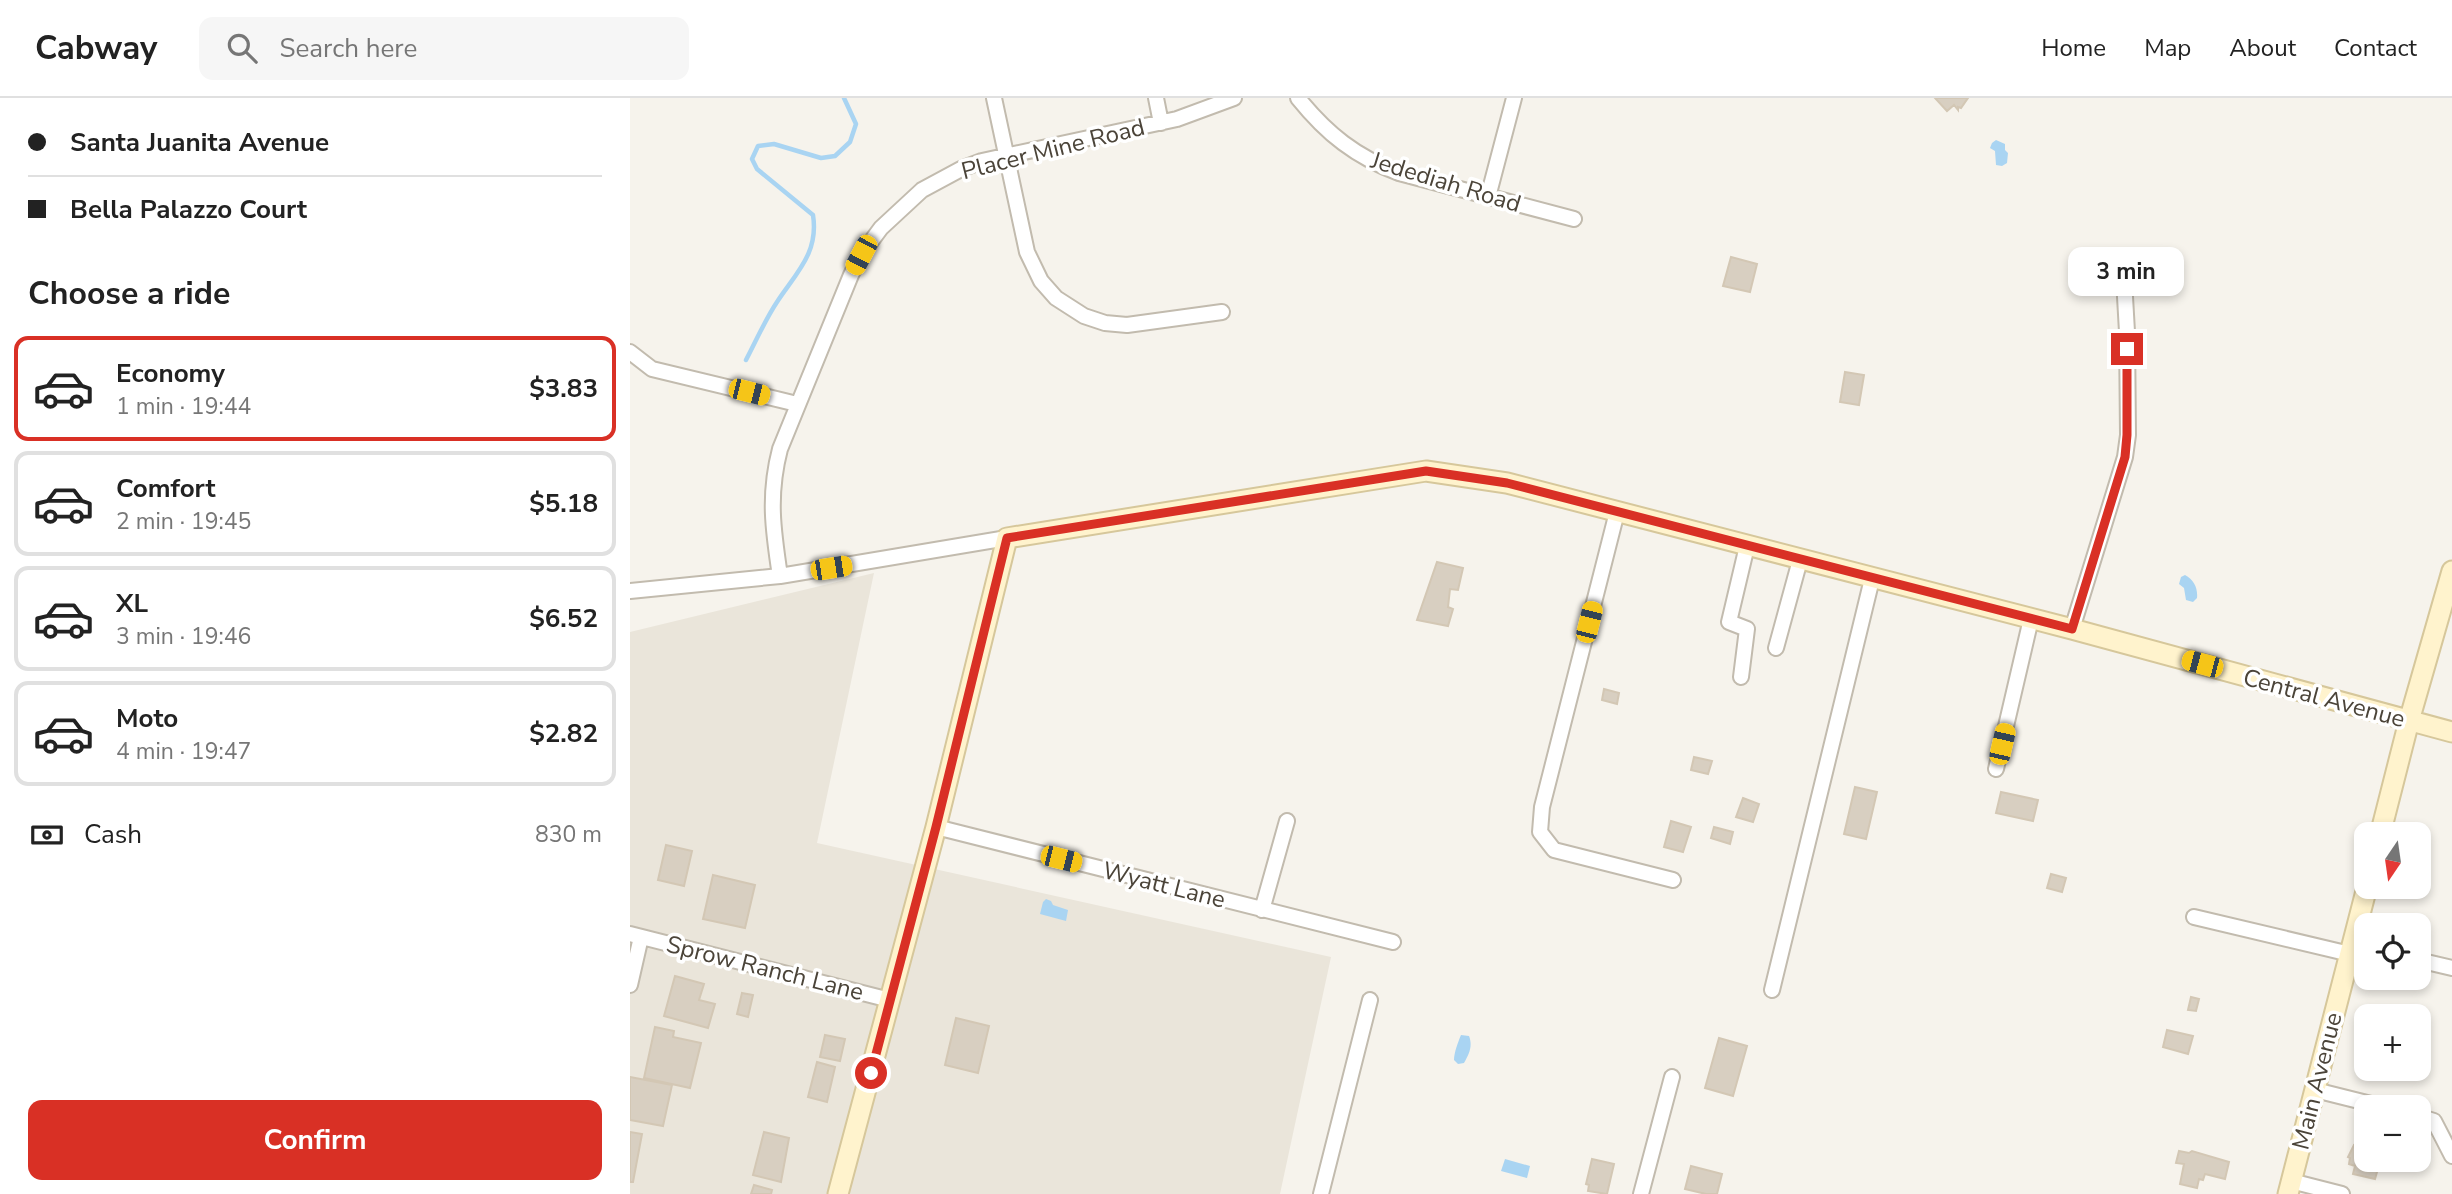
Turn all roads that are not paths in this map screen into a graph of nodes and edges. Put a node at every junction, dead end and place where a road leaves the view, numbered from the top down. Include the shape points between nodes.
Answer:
1 (994, 98) edge
2 (1156, 98) edge
3 (1234, 98) edge
4 (1298, 98) edge
5 (1514, 98) edge
6 (1161, 123) junction
7 (1006, 156) junction
8 (1488, 197) junction
9 (1574, 219) dead end
10 (2124, 279) dead end
11 (1222, 312) dead end
12 (630, 352) edge
13 (797, 404) junction
14 (1617, 512) junction
15 (1007, 538) junction
16 (1747, 546) junction
17 (1800, 560) junction
18 (2452, 571) edge
19 (780, 576) junction
20 (1872, 579) junction
21 (630, 591) edge
22 (2031, 619) junction
23 (2072, 629) junction
24 (1776, 648) dead end
25 (1741, 677) dead end
26 (2409, 721) junction
27 (2452, 732) edge
28 (1996, 769) dead end
29 (1287, 821) dead end
30 (2383, 822) edge
31 (936, 827) junction
32 (1673, 880) dead end
33 (1262, 910) junction
34 (2194, 917) dead end
35 (636, 935) edge
36 (1393, 942) dead end
37 (2354, 949) edge
38 (2354, 956) edge
39 (2431, 963) edge
40 (2452, 968) edge
41 (630, 985) edge
42 (1772, 990) dead end
43 (890, 1000) junction
44 (1370, 1000) dead end
45 (1672, 1077) dead end
46 (2315, 1090) junction
47 (2354, 1100) edge
48 (2431, 1120) edge
49 (2452, 1156) edge
50 (2290, 1187) edge
51 (838, 1194) edge
52 (1321, 1194) edge
53 (1641, 1194) edge
54 (2342, 1194) edge

1 - 7 street
2 - 6 street
3 - 6 street, Placer Mine Road
4 - 8 street, Jedediah Road via 1334,138 1376,165
5 - 8 street
6 - 7 street, Placer Mine Road
7 - 11 street via 1030,262 1065,305 1095,320 1127,325
7 - 13 street, Placer Mine Road via 941,178 904,204 881,228 851,275
8 - 9 street, Jedediah Road
10 - 23 street via 2125,457
12 - 13 street via 652,369
13 - 19 street, Placer Mine Road via 780,449 771,497
14 - 15 street, Central Avenue via 1507,483 1426,471
14 - 16 street, Central Avenue
14 - 32 street via 1542,807 1540,832 1554,850
15 - 19 street
15 - 31 street
16 - 17 street, Central Avenue
16 - 25 street via 1729,622 1747,629
17 - 20 street, Central Avenue
17 - 24 street
18 - 26 street
19 - 21 street
20 - 22 street, Central Avenue
20 - 42 street
22 - 23 street, Central Avenue
22 - 28 street
23 - 26 street, Central Avenue
26 - 27 street, Central Avenue
26 - 30 street
29 - 33 street
31 - 33 street, Wyatt Lane
31 - 43 street
33 - 36 street, Wyatt Lane
34 - 37 street
35 - 41 street, Sprow Ranch Lane
35 - 43 street, Sprow Ranch Lane
38 - 46 street, Main Avenue
39 - 40 street
43 - 51 street
44 - 52 street
45 - 53 street
46 - 47 street
46 - 50 street, Main Avenue
48 - 49 street
50 - 54 street

